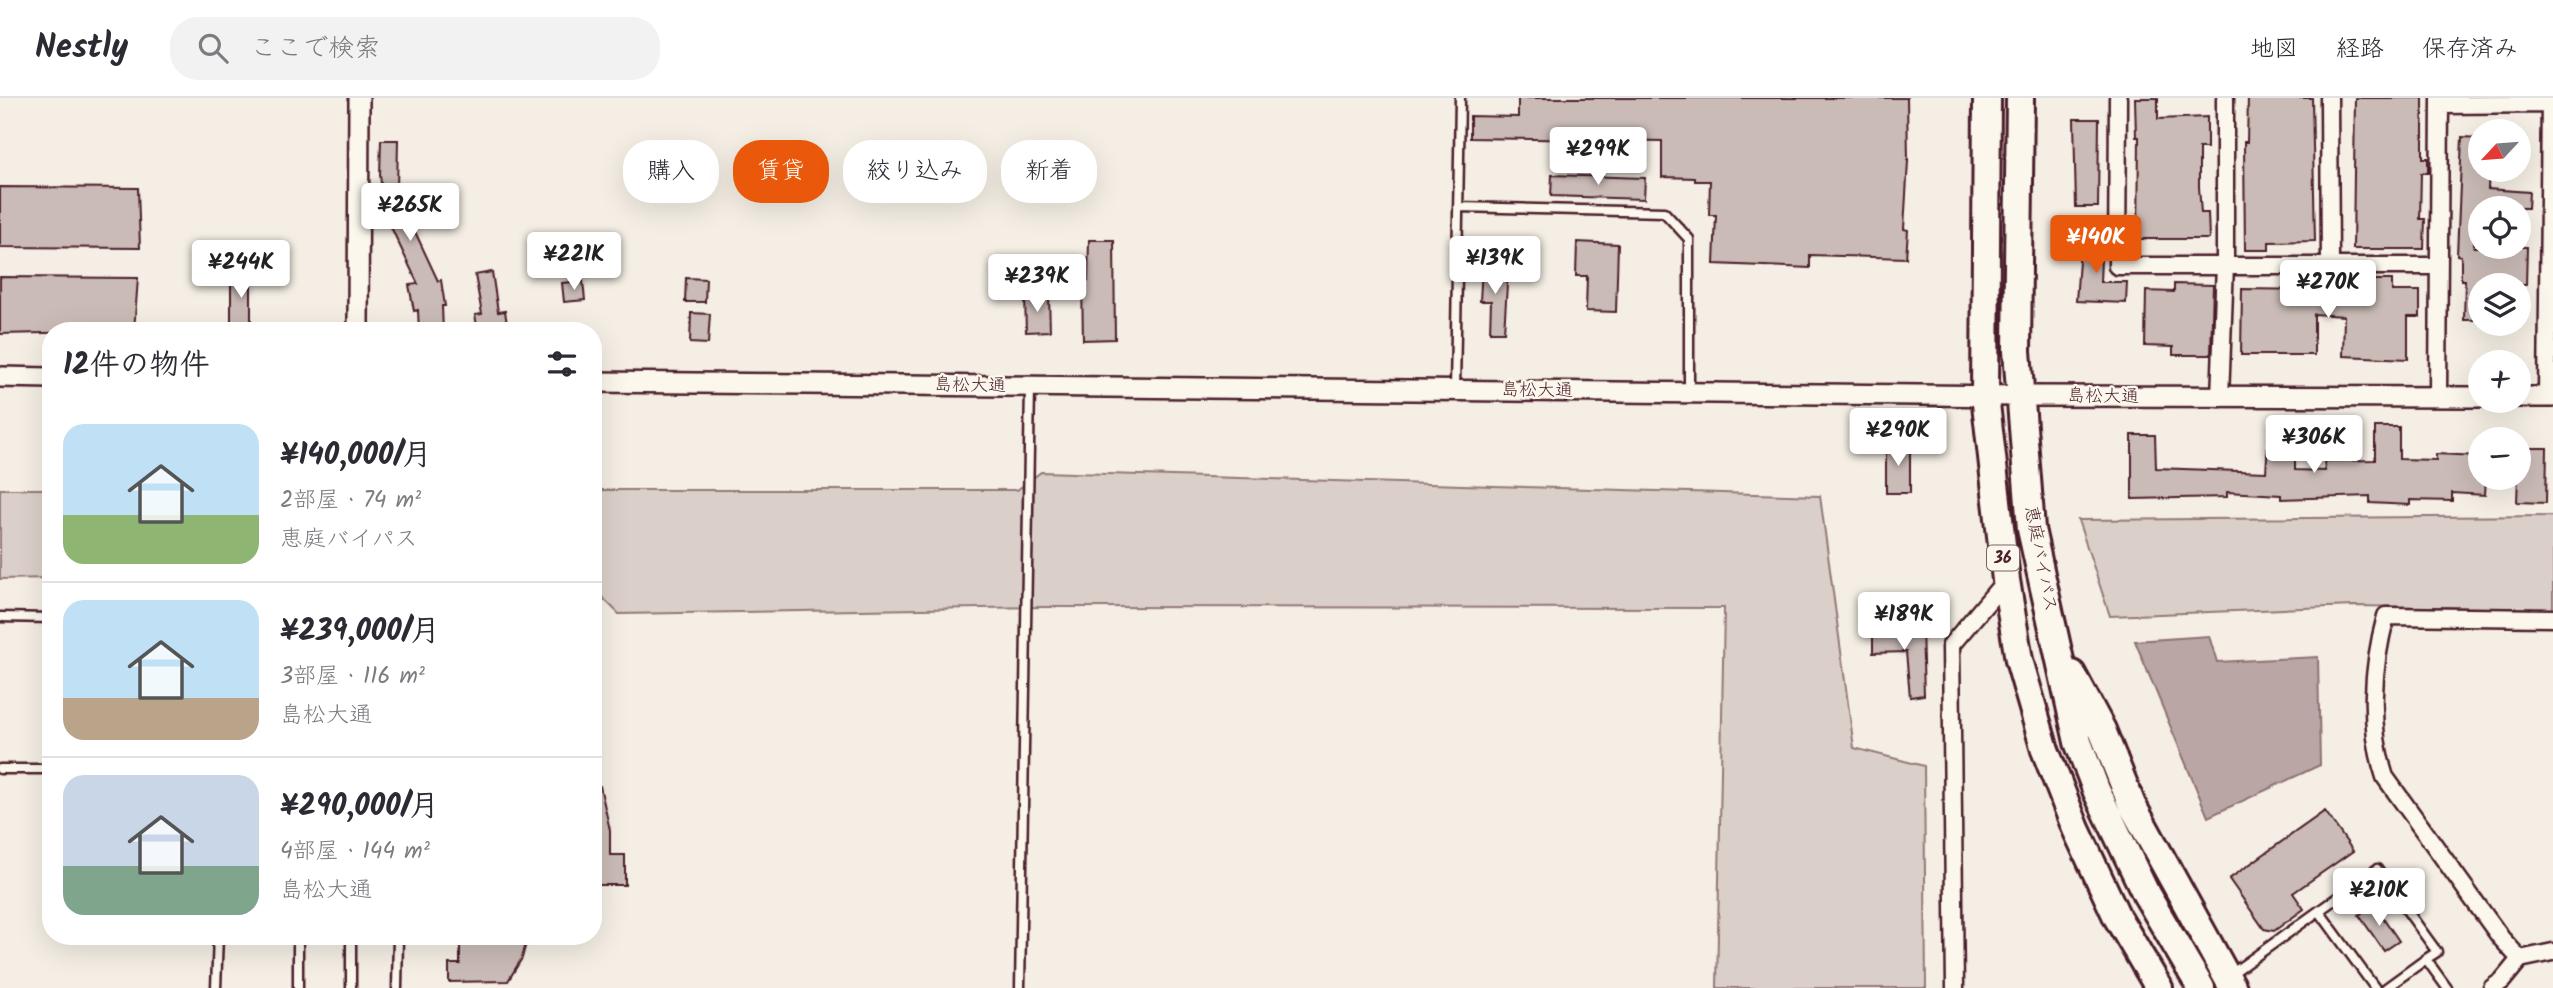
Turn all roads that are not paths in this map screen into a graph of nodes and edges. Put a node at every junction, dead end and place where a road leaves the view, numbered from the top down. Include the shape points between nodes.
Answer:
1 (359, 98) edge
2 (1460, 98) edge
3 (1987, 98) edge
4 (2021, 98) edge
5 (2119, 98) edge
6 (2225, 98) edge
7 (2329, 98) edge
8 (2440, 101) edge
9 (2551, 102) edge
10 (1458, 207) junction
11 (2225, 264) junction
12 (2330, 264) junction
13 (2438, 266) junction
14 (358, 322) edge
15 (0, 377) edge
16 (42, 378) edge
17 (602, 382) edge
18 (1030, 387) junction
19 (1455, 390) junction
20 (1689, 393) junction
21 (1985, 395) junction
22 (2019, 396) junction
23 (2438, 397) junction
24 (2468, 397) edge
25 (2531, 397) edge
26 (2550, 397) edge
27 (2220, 398) junction
28 (2006, 580) junction
29 (0, 617) edge
30 (42, 618) edge
31 (2553, 618) edge
32 (2058, 648) junction
33 (0, 769) edge
34 (42, 769) edge
35 (2319, 911) junction
36 (218, 945) edge
37 (298, 945) edge
38 (351, 945) edge
39 (398, 945) edge
40 (2553, 952) edge
41 (2520, 959) junction
42 (2426, 960) junction
43 (2230, 983) edge
44 (216, 988) edge
45 (298, 988) edge
46 (351, 988) edge
47 (397, 988) edge
48 (1020, 988) edge
49 (1955, 988) edge
50 (2159, 988) edge
51 (2201, 988) edge
52 (2375, 988) edge
53 (2386, 988) edge
54 (2447, 988) edge
55 (2492, 988) edge

1 - 14 street
2 - 10 lane
3 - 21 highway, 恵庭バイパス / 36
4 - 22 highway, 恵庭バイパス / 36
5 - 11 street via 2117,266
6 - 11 street
7 - 12 street
8 - 9 street
8 - 13 street
9 - 26 street
10 - 19 lane
10 - 20 lane via 1664,212 1689,239
11 - 12 street
11 - 27 street
12 - 13 street
13 - 23 street
15 - 16 street
17 - 18 street, 島松大通
18 - 19 street, 島松大通
18 - 48 lane
19 - 20 street, 島松大通
20 - 21 street, 島松大通
21 - 22 street, 島松大通
21 - 28 highway, 恵庭バイパス / 36
22 - 27 street, 島松大通
22 - 32 highway, 恵庭バイパス / 36 via 2031,528
23 - 24 street, 島松大通
23 - 27 street, 島松大通
25 - 26 street
28 - 49 street via 1951,645
28 - 50 highway, 恵庭バイパス / 36 via 2019,660 2045,750 2117,917
29 - 30 lane
31 - 41 street via 2386,616 2377,647 2374,728 2385,777
32 - 43 highway via 2102,730 2132,805
32 - 51 highway, 恵庭バイパス / 36 via 2078,742 2097,792 2146,894
33 - 34 lane
35 - 42 lane via 2377,869 2437,952
35 - 43 lane
35 - 52 lane
36 - 44 lane
37 - 45 lane
38 - 46 lane
39 - 47 lane
40 - 41 street
41 - 55 street
42 - 53 lane
42 - 54 lane

